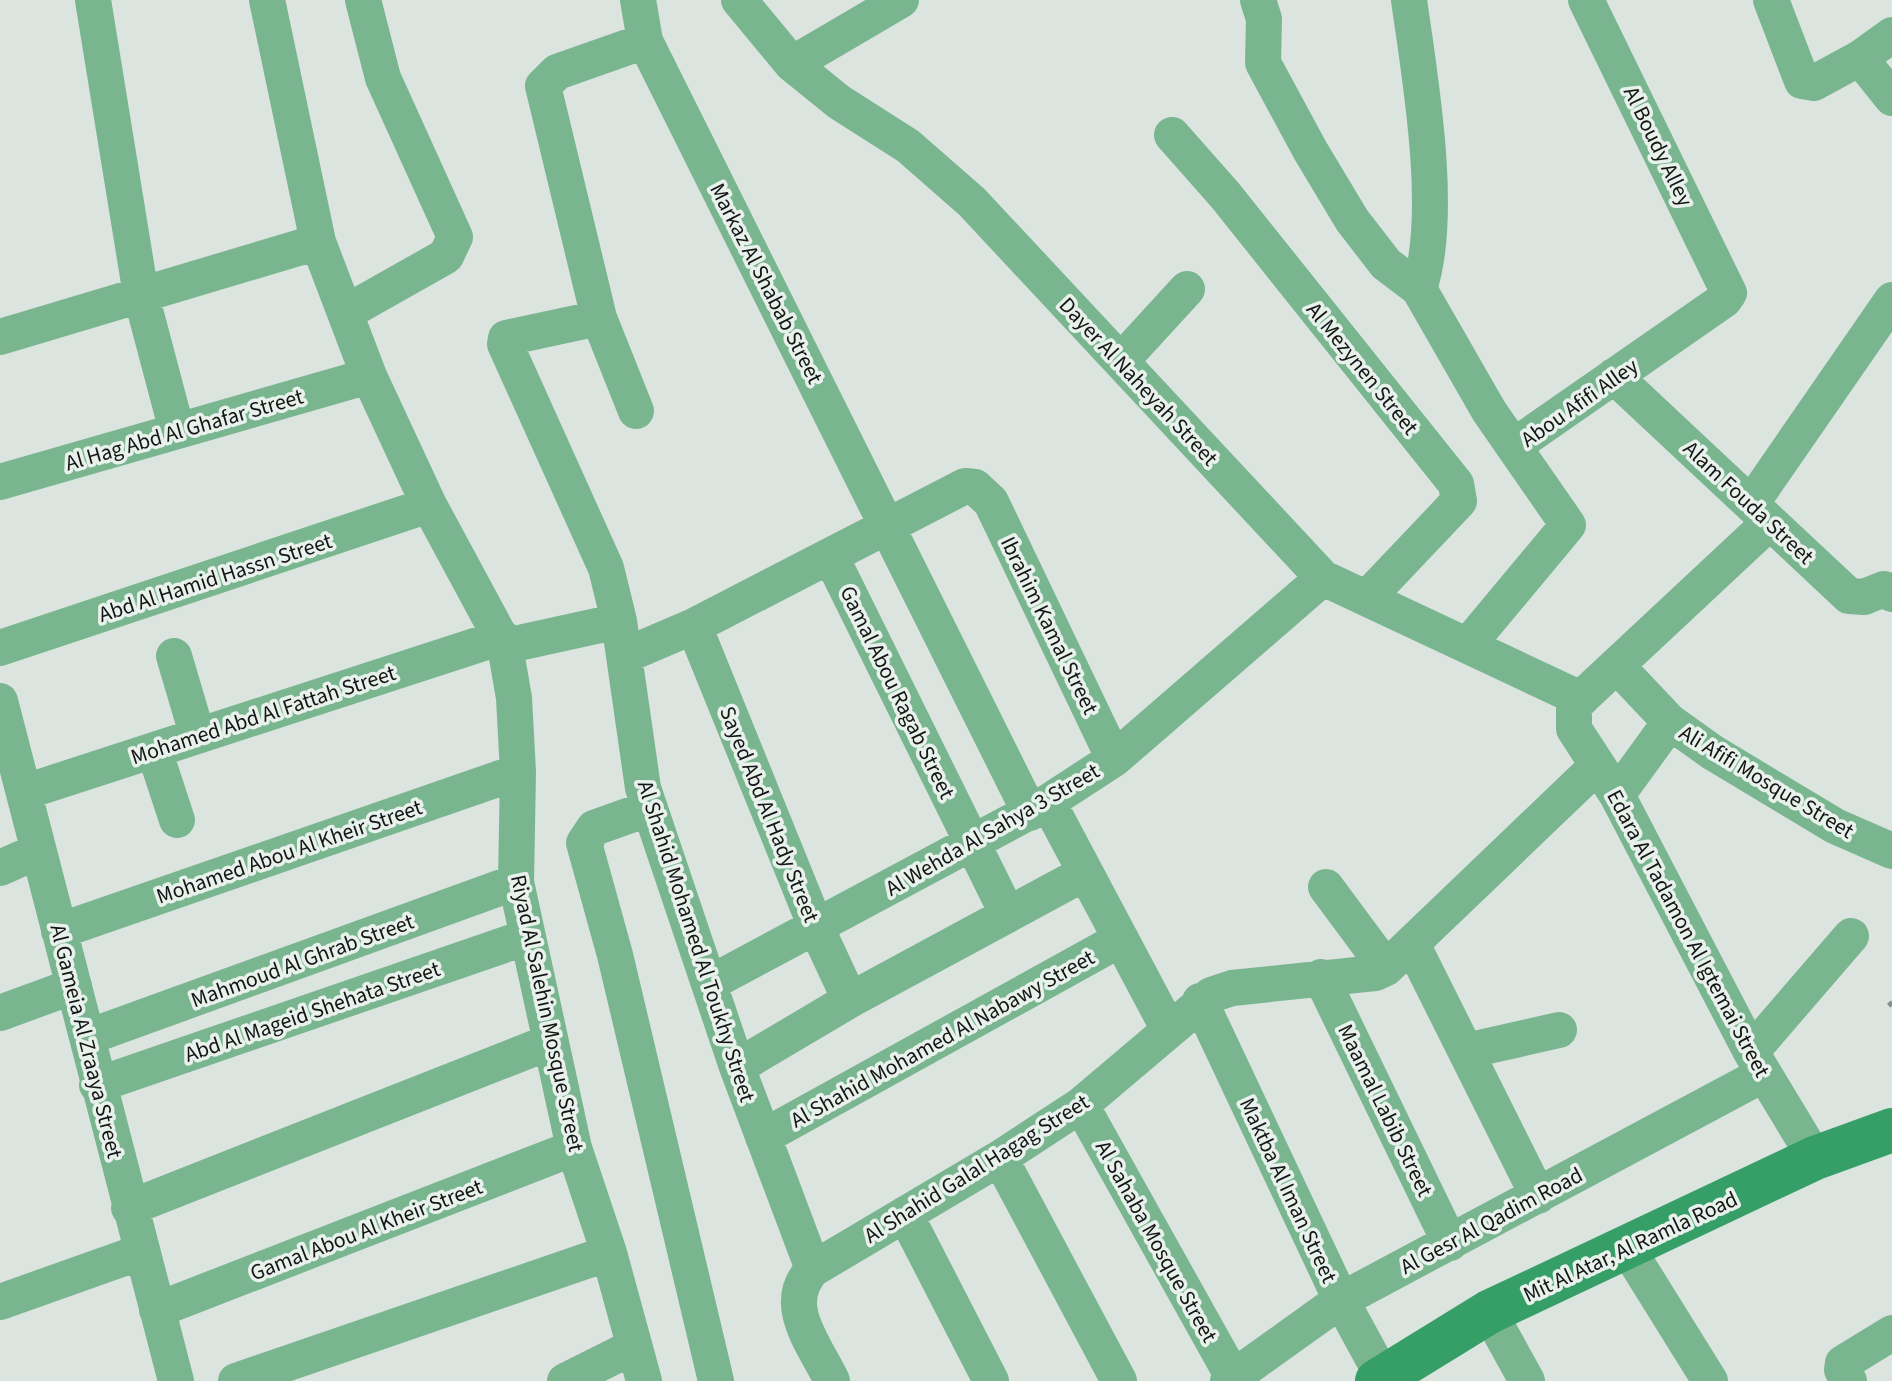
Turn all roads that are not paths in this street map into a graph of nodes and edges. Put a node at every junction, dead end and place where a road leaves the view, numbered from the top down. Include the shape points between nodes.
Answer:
1 (93, 0) edge
2 (267, 0) edge
3 (363, 0) edge
4 (638, 0) edge
5 (739, 0) edge
6 (901, 0) edge
7 (1258, 0) edge
8 (1409, 0) edge
9 (1586, 0) edge
10 (1771, 0) edge
11 (1892, 35) edge
12 (645, 41) junction
13 (1860, 58) junction
14 (792, 64) junction
15 (1892, 98) edge
16 (1172, 135) dead end
17 (318, 242) junction
18 (1187, 289) dead end
19 (1419, 289) junction
20 (1729, 293) joint
21 (141, 295) junction
22 (345, 313) junction
23 (1888, 315) edge
24 (599, 318) junction
25 (0, 337) edge
26 (1121, 361) junction
27 (369, 376) junction
28 (1614, 376) junction
29 (636, 411) dead end
30 (177, 431) junction
31 (1514, 446) junction
32 (0, 482) edge
33 (429, 505) junction
34 (1761, 513) junction
35 (889, 525) junction
36 (831, 557) junction
37 (1323, 578) junction
38 (1892, 594) edge
39 (1367, 598) junction
40 (694, 626) junction
41 (622, 639) junction
42 (504, 641) junction
43 (1468, 645) junction
44 (0, 648) edge
45 (174, 656) dead end
46 (1617, 666) junction
47 (0, 701) edge
48 (1578, 702) junction
49 (1670, 722) junction
50 (197, 734) junction
51 (154, 750) junction
52 (1114, 759) junction
53 (518, 772) junction
54 (1607, 781) junction
55 (25, 792) junction
56 (650, 808) junction
57 (1039, 808) junction
58 (177, 820) dead end
59 (973, 843) junction
60 (38, 851) junction
61 (1892, 851) edge
62 (0, 868) edge
63 (1085, 873) junction
64 (516, 882) junction
65 (1326, 887) dead end
66 (1007, 913) junction
67 (816, 927) junction
68 (59, 931) junction
69 (1851, 936) dead end
70 (527, 937) junction
71 (1121, 939) junction
72 (1400, 957) junction
73 (1321, 977) junction
74 (710, 983) junction
75 (74, 986) junction
76 (850, 1000) junction
77 (1200, 1001) junction
78 (0, 1013) edge
79 (1168, 1028) junction
80 (1559, 1030) dead end
81 (88, 1037) junction
82 (550, 1042) junction
83 (1466, 1051) junction
84 (1757, 1063) junction
85 (737, 1067) junction
86 (97, 1085) junction
87 (1081, 1105) junction
88 (1892, 1130) edge
89 (763, 1137) junction
90 (574, 1148) junction
91 (1000, 1158) junction
92 (1815, 1158) junction
93 (1538, 1196) junction
94 (129, 1208) junction
95 (905, 1214) junction
96 (1450, 1243) junction
97 (1626, 1246) junction
98 (141, 1252) junction
99 (609, 1253) junction
100 (813, 1269) junction
101 (1341, 1300) junction
102 (0, 1302) edge
103 (157, 1310) junction
104 (1489, 1312) junction
105 (1892, 1333) edge
106 (633, 1347) junction
107 (1230, 1379) edge
108 (1380, 1379) edge
109 (176, 1381) edge
110 (236, 1381) edge
111 (565, 1381) edge
112 (644, 1381) edge
113 (716, 1381) edge
114 (832, 1381) edge
115 (991, 1381) edge
116 (1119, 1381) edge
117 (1527, 1381) edge
118 (1710, 1381) edge
119 (1849, 1381) edge

1 - 21 street
2 - 17 street, Riyad Al Salehin Mosque Street
3 - 22 street via 383,78 455,237 446,256
4 - 12 street, Markaz Al Shabab Street
5 - 14 street, Dayer Al Naheyah Street
6 - 14 street
7 - 19 street via 1264,19 1263,63 1310,150 1386,264
8 - 19 street via 1425,108 1427,256
9 - 20 street, Al Boudy Alley
10 - 13 street via 1802,81 1814,83
11 - 13 street
12 - 24 street via 557,72 543,86
12 - 35 street, Markaz Al Shabab Street
13 - 15 street
14 - 26 street, Dayer Al Naheyah Street via 908,146 972,202
16 - 39 street, Al Mezynen Street via 1456,484 1459,501
17 - 21 street
17 - 22 street, Riyad Al Salehin Mosque Street
18 - 26 street
19 - 31 street
20 - 28 street, Abou Afifi Alley
21 - 25 street
21 - 30 street
22 - 27 street, Riyad Al Salehin Mosque Street
23 - 34 street
24 - 29 street
24 - 41 street, Al Shahid Mohamed Al Toukhy Street via 506,338 505,344 593,535
26 - 37 street, Dayer Al Naheyah Street
27 - 30 street, Al Hag Abd Al Ghafar Street
27 - 33 street, Riyad Al Salehin Mosque Street
28 - 31 street, Abou Afifi Alley
28 - 34 street, Alam Fouda Street
30 - 32 street, Al Hag Abd Al Ghafar Street
31 - 43 street, Abou Afifi Alley via 1567,520 1567,530
33 - 42 street, Riyad Al Salehin Mosque Street
33 - 44 street, Abd Al Hamid Hassn Street
34 - 38 street, Alam Fouda Street via 1849,596 1884,589
34 - 46 street
35 - 36 street
35 - 52 street, Ibrahim Kamal Street via 965,486 984,492
35 - 57 street, Markaz Al Shabab Street
36 - 40 street
36 - 59 street, Gamal Abou Ragab Street
37 - 39 street, Dayer Al Naheyah Street
37 - 52 street, Al Wehda Al Sahya 3 Street
39 - 43 street, Dayer Al Naheyah Street
40 - 41 street
40 - 67 street, Sayed Abd Al Hady Street
41 - 42 street, Mohamed Abd Al Fattah Street
41 - 56 street, Al Shahid Mohamed Al Toukhy Street via 635,746
42 - 50 street, Mohamed Abd Al Fattah Street
42 - 53 street, Riyad Al Salehin Mosque Street
43 - 48 street, Dayer Al Naheyah Street
45 - 50 street
46 - 48 street
46 - 49 street, Ali Afifi Mosque Street
47 - 55 street, Al Gameia Al Zraaya Street
48 - 54 street, Edara Al Tadamon Al Igtemai Street via 1574,729
49 - 54 street
49 - 61 street, Ali Afifi Mosque Street via 1835,826
50 - 51 street, Mohamed Abd Al Fattah Street
51 - 55 street, Mohamed Abd Al Fattah Street
51 - 58 street
52 - 57 street, Al Wehda Al Sahya 3 Street
53 - 64 street, Riyad Al Salehin Mosque Street
53 - 68 street, Mohamed Abou Al Kheir Street
54 - 72 street
54 - 84 street, Edara Al Tadamon Al Igtemai Street
55 - 60 street, Al Gameia Al Zraaya Street
56 - 74 street, Al Shahid Mohamed Al Toukhy Street
56 - 113 street via 594,828 584,843
57 - 59 street, Al Wehda Al Sahya 3 Street
57 - 63 street, Markaz Al Shabab Street
59 - 66 street, Gamal Abou Ragab Street
59 - 67 street, Al Wehda Al Sahya 3 Street
60 - 62 street
60 - 68 street, Al Gameia Al Zraaya Street
63 - 66 street
63 - 71 street, Markaz Al Shabab Street
64 - 70 street, Riyad Al Salehin Mosque Street
64 - 81 street, Mahmoud Al Ghrab Street
65 - 72 street
66 - 76 street
67 - 74 street, Al Wehda Al Sahya 3 Street
67 - 76 street, Sayed Abd Al Hady Street
68 - 75 street, Al Gameia Al Zraaya Street
69 - 84 street
70 - 82 street, Riyad Al Salehin Mosque Street
70 - 86 street, Abd Al Mageid Shehata Street
71 - 79 street, Markaz Al Shabab Street
71 - 89 street, Al Shahid Mohamed Al Nabawy Street
72 - 73 street, Al Shahid Galal Hagag Street via 1375,973
72 - 83 street
73 - 77 street, Al Shahid Galal Hagag Street via 1232,988
73 - 96 street, Maamal Labib Street
74 - 85 street, Al Shahid Mohamed Al Toukhy Street
75 - 78 street
75 - 81 street, Al Gameia Al Zraaya Street
76 - 85 street
77 - 79 street, Al Shahid Galal Hagag Street
77 - 101 street, Maktba Al Iman Street
79 - 87 street, Al Shahid Galal Hagag Street
80 - 83 street
81 - 86 street, Al Gameia Al Zraaya Street
82 - 90 street, Riyad Al Salehin Mosque Street
82 - 94 street
83 - 93 street
84 - 92 street, Edara Al Tadamon Al Igtemai Street
84 - 93 street, Al Gesr Al Qadim Road
85 - 89 street, Al Shahid Mohamed Al Toukhy Street
86 - 94 street, Al Gameia Al Zraaya Street
87 - 91 street, Al Shahid Galal Hagag Street
87 - 107 street, Al Sahaba Mosque Street
88 - 92 main road, Mit Al Atar, Al Ramla Road
89 - 100 street, Al Shahid Mohamed Al Toukhy Street
90 - 99 street, Riyad Al Salehin Mosque Street
90 - 103 street, Gamal Abou Al Kheir Street
91 - 95 street, Al Shahid Galal Hagag Street
91 - 116 street
92 - 97 main road, Mit Al Atar, Al Ramla Road
93 - 96 street, Al Gesr Al Qadim Road
94 - 98 street, Al Gameia Al Zraaya Street
95 - 100 street, Al Shahid Galal Hagag Street
95 - 115 street
96 - 101 street, Al Gesr Al Qadim Road
97 - 104 main road, Mit Al Atar, Al Ramla Road
97 - 118 street
98 - 102 street
98 - 103 street, Al Gameia Al Zraaya Street
99 - 106 street, Riyad Al Salehin Mosque Street
99 - 110 street
100 - 114 street via 799,1289 796,1308
101 - 107 street, Al Gesr Al Qadim Road
101 - 108 street, Maktba Al Iman Street
103 - 109 street, Al Gameia Al Zraaya Street
104 - 108 main road, Mit Al Atar, Al Ramla Road
104 - 117 street
105 - 119 street via 1843,1363
106 - 111 street
106 - 112 street, Riyad Al Salehin Mosque Street

